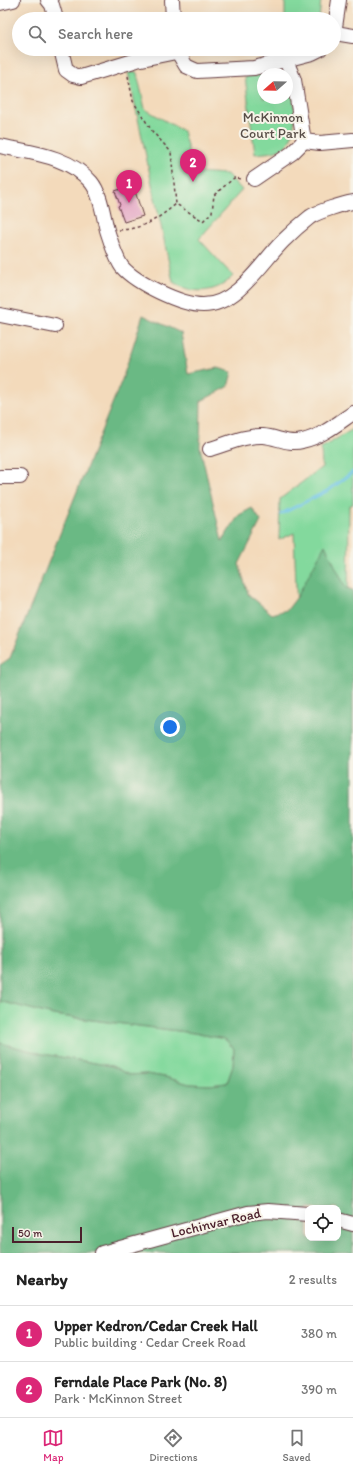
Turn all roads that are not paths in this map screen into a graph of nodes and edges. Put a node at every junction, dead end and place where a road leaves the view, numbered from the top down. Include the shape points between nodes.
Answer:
1 (13, 0) edge
2 (48, 0) edge
3 (172, 0) edge
4 (339, 0) edge
5 (0, 3) edge
6 (54, 12) edge
7 (173, 12) edge
8 (337, 12) edge
9 (341, 35) edge
10 (353, 36) edge
11 (63, 56) edge
12 (154, 56) edge
13 (180, 56) edge
14 (301, 56) edge
15 (286, 60) junction
16 (353, 140) edge
17 (304, 141) junction
18 (0, 146) edge
19 (254, 179) road end
20 (353, 202) edge
21 (0, 315) edge
22 (55, 326) dead end
23 (353, 413) edge
24 (210, 449) dead end
25 (0, 477) edge
26 (20, 477) dead end
27 (305, 1214) edge
28 (341, 1221) edge
29 (353, 1224) edge
30 (102, 1253) edge

1 - 5 street
2 - 6 street
3 - 7 street
4 - 8 street
9 - 10 street
11 - 12 street via 66,70 82,77
13 - 15 street via 186,66 197,71 254,68
14 - 15 street
15 - 17 street via 294,80
16 - 17 street via 320,143
17 - 19 street via 292,153
18 - 20 street via 55,158 82,173 92,183 99,199 122,267 172,299 203,305 225,299 247,283 283,241 312,216
21 - 22 street
23 - 24 street via 318,436 302,442 293,443 265,436 252,436
25 - 26 street
27 - 30 street, Lochinvar Road via 268,1211 248,1213
28 - 29 street

